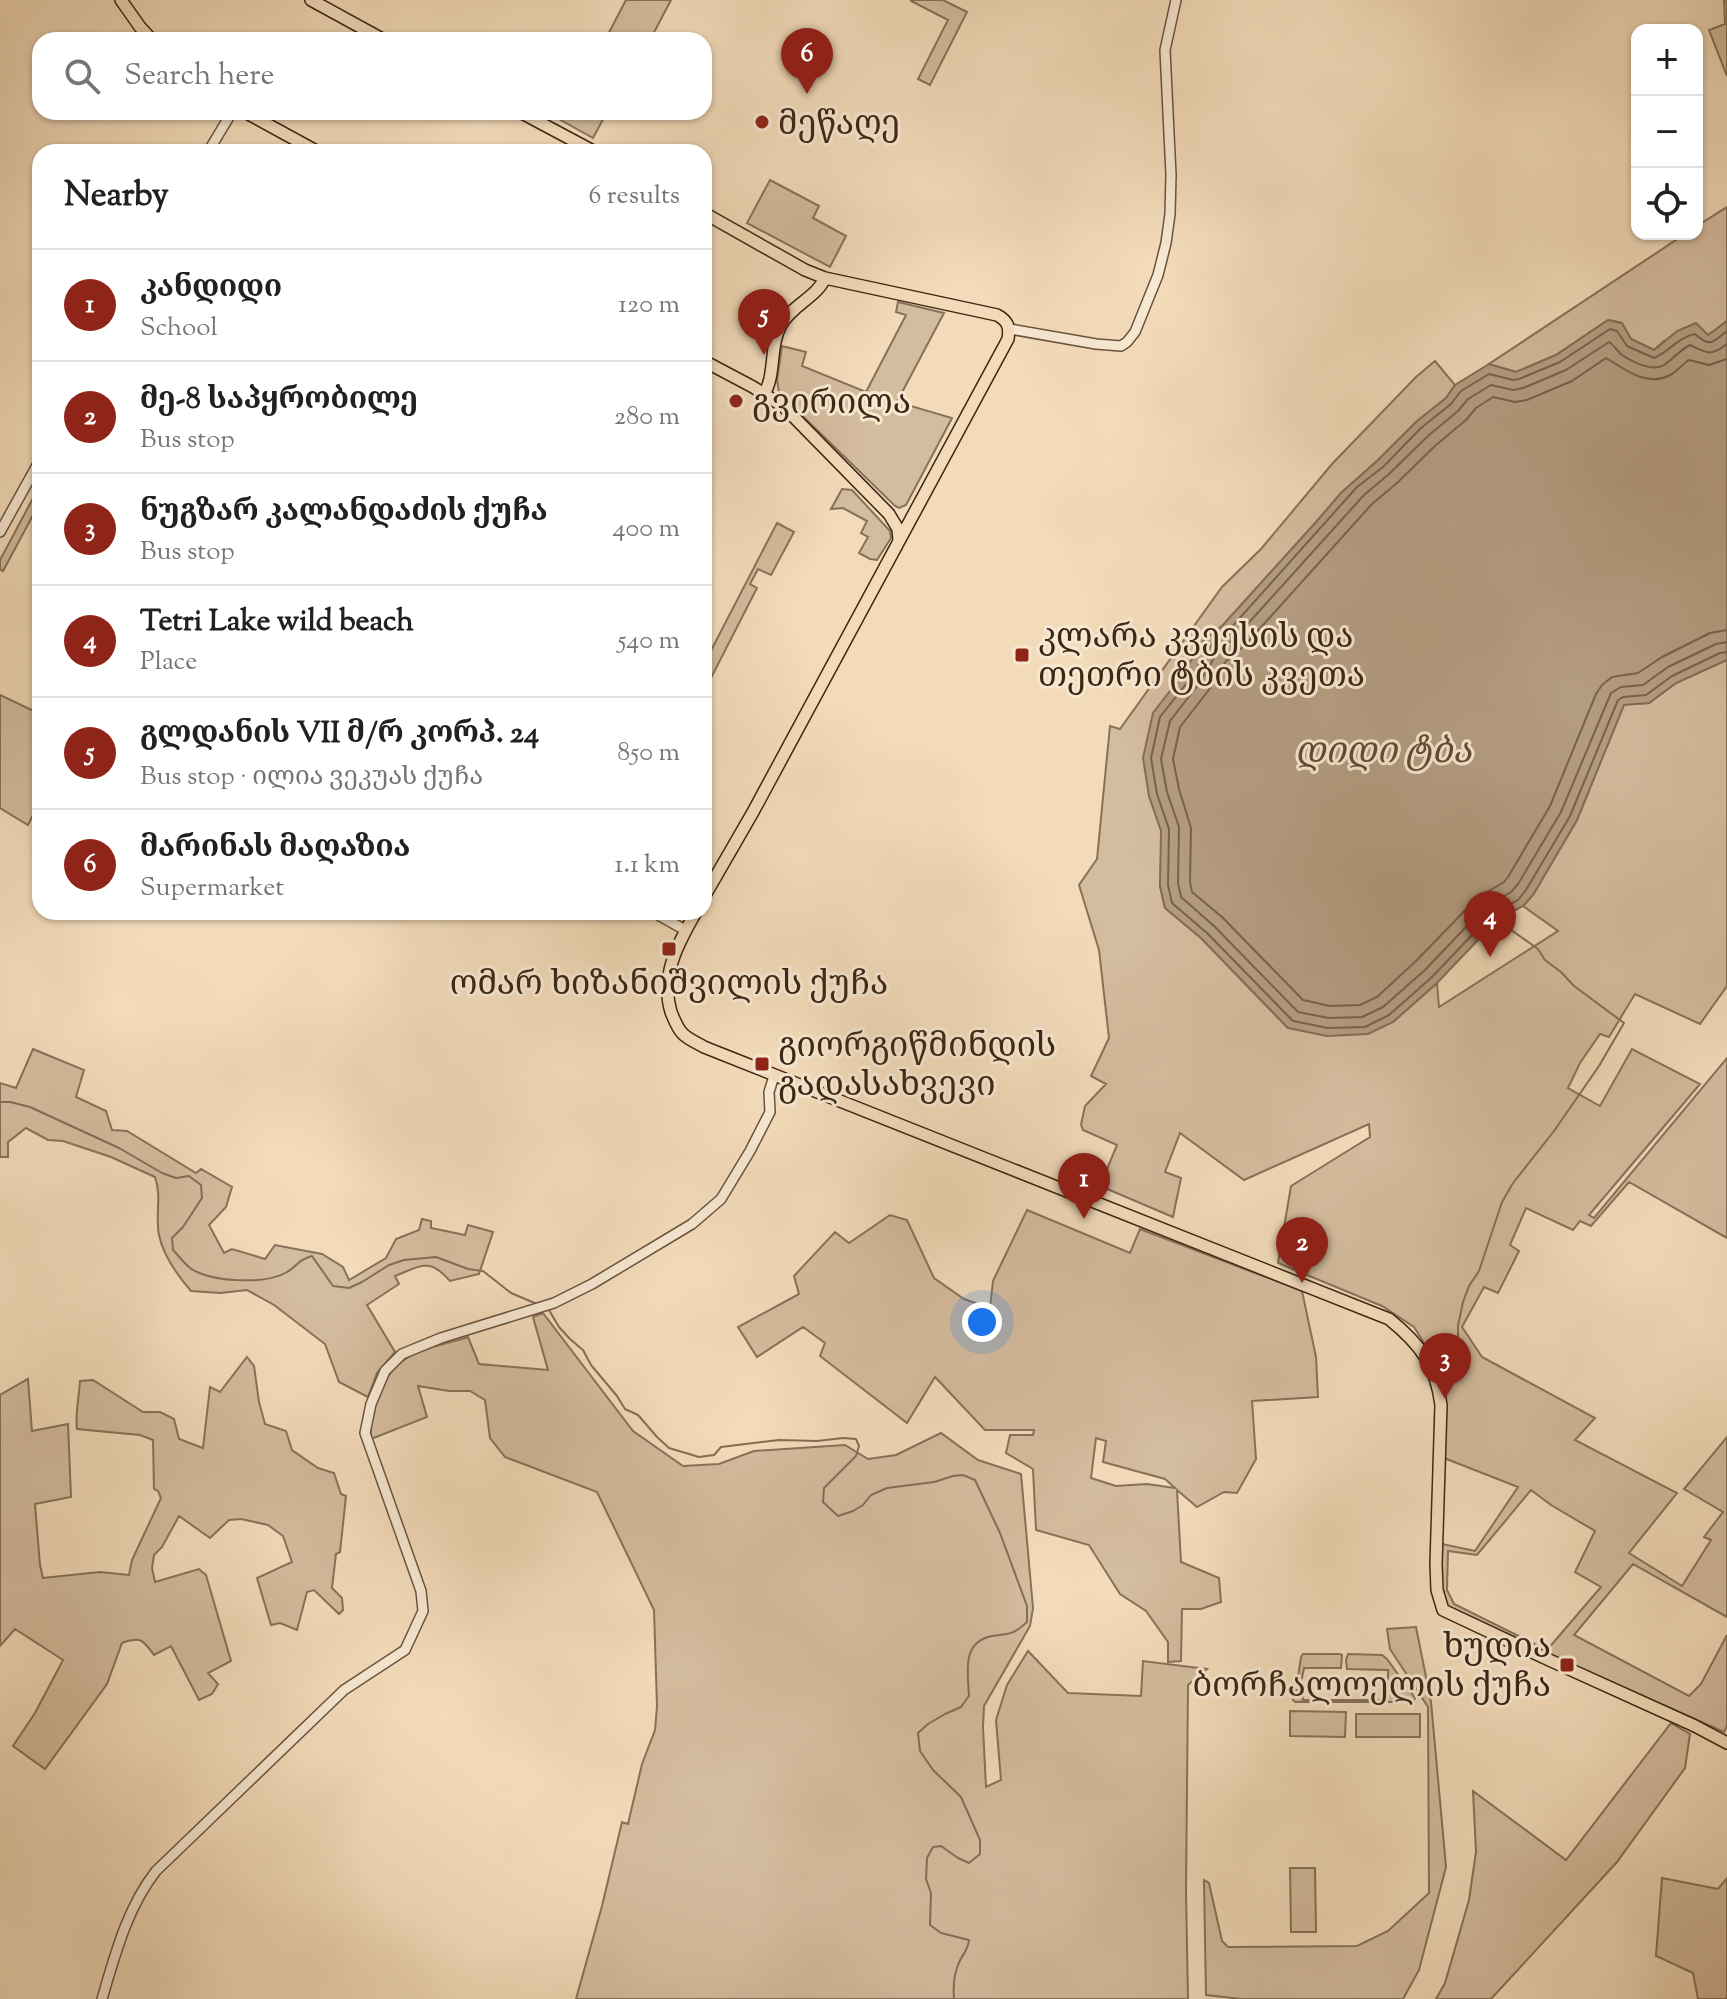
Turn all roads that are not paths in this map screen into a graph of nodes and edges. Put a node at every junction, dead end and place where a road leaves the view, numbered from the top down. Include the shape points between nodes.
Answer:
1 (121, 0) edge
2 (311, 0) edge
3 (1176, 0) edge
4 (145, 32) edge
5 (369, 32) edge
6 (227, 120) edge
7 (260, 120) edge
8 (535, 120) edge
9 (213, 144) edge
10 (303, 144) edge
11 (580, 144) edge
12 (712, 218) edge
13 (825, 278) junction
14 (1010, 329) junction
15 (712, 365) edge
16 (764, 394) junction
17 (32, 474) edge
18 (917, 508) junction
19 (889, 514) junction
20 (0, 532) edge
21 (899, 541) junction
22 (712, 883) edge
23 (667, 920) edge
24 (691, 920) edge
25 (685, 930) junction
26 (774, 1076) junction
27 (1727, 1743) edge
28 (102, 1999) edge

1 - 4 main road
2 - 5 main road
3 - 14 street via 1165,50 1170,214 1158,275 1135,332 1121,346
6 - 9 street
7 - 10 main road
8 - 11 main road
12 - 13 main road
13 - 14 main road via 997,315
13 - 16 main road via 781,325
14 - 18 main road
15 - 16 main road
16 - 19 main road via 784,407
17 - 20 street
18 - 19 main road via 905,516
18 - 21 main road
19 - 21 main road
21 - 22 main road
23 - 25 street
24 - 25 main road
25 - 26 main road via 668,969 674,1021 704,1047
26 - 27 main road via 1389,1319 1411,1337 1438,1382 1436,1564 1443,1610
26 - 28 street via 766,1123 721,1199 692,1224 554,1303 441,1338 402,1354 385,1371 365,1433 421,1591 423,1611 405,1650 344,1690 156,1871 125,1927

